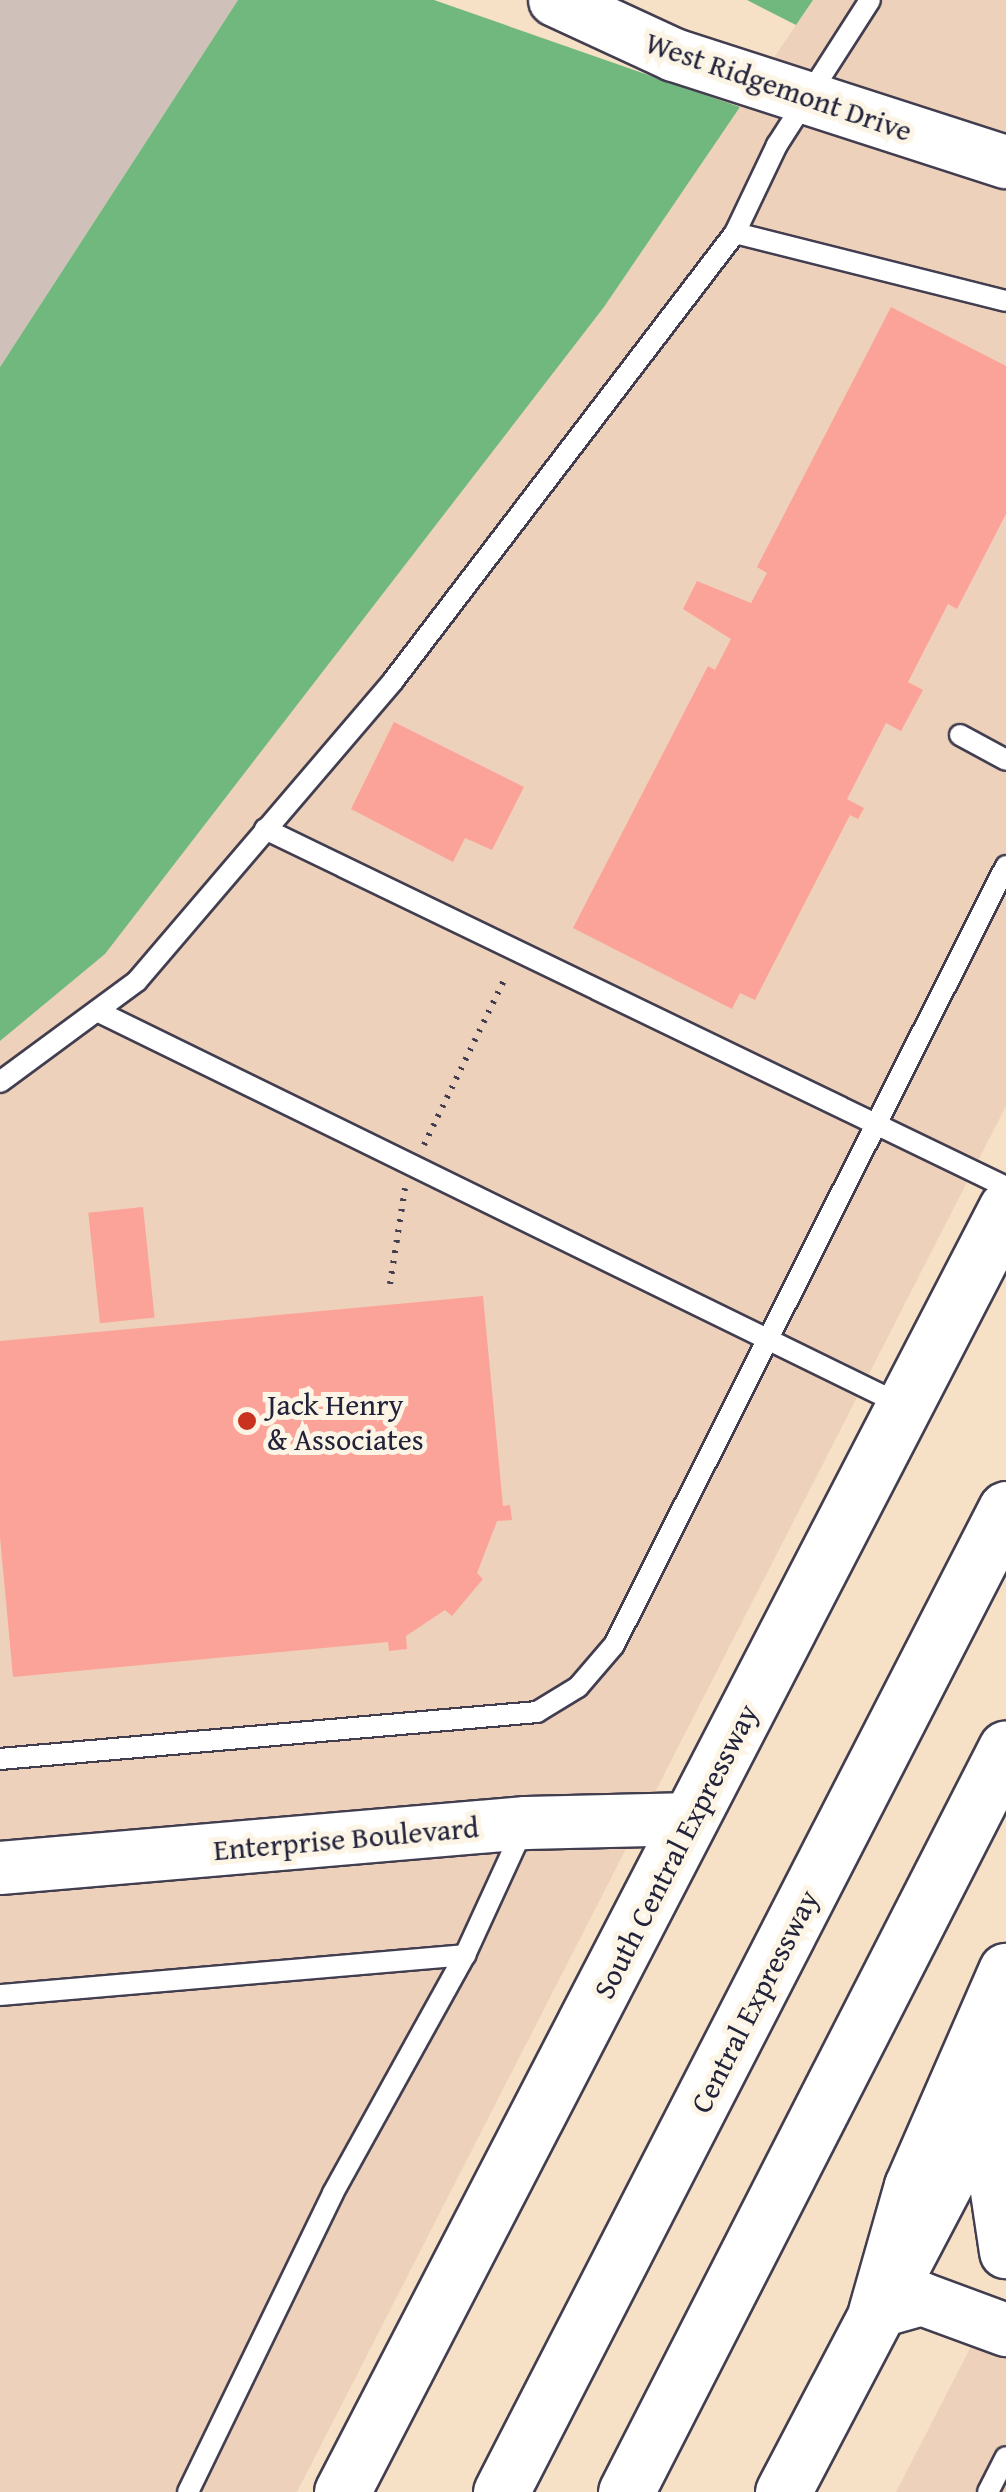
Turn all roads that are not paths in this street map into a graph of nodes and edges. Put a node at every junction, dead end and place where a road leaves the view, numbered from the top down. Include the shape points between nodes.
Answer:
1 (555, 0) edge
2 (870, 0) edge
3 (810, 98) junction
4 (1006, 162) edge
5 (734, 233) junction
6 (1006, 301) edge
7 (960, 736) dead end
8 (1006, 760) edge
9 (265, 828) junction
10 (1006, 866) edge
11 (97, 1011) junction
12 (0, 1082) edge
13 (876, 1124) junction
14 (1006, 1186) edge
15 (1006, 1208) edge
16 (767, 1339) junction
17 (906, 1407) junction
18 (1006, 1510) edge
19 (1006, 1748) edge
20 (0, 1759) edge
21 (692, 1818) junction
22 (526, 1823) junction
23 (0, 1868) edge
24 (466, 1955) junction
25 (1006, 1971) edge
26 (0, 1995) edge
27 (1005, 2069) edge
28 (1006, 2252) edge
29 (876, 2312) junction
30 (1006, 2330) edge
31 (1006, 2457) edge
32 (188, 2492) edge
33 (342, 2492) edge
34 (502, 2492) edge
35 (626, 2492) edge
36 (783, 2492) edge
37 (988, 2492) edge

1 - 3 street, West Ridgemont Drive via 674,54
2 - 3 lane
3 - 4 street, West Ridgemont Drive
3 - 5 lane via 777,144
5 - 6 lane
5 - 9 lane via 405,666
7 - 8 lane
9 - 11 lane via 138,981
9 - 13 lane
10 - 13 lane
11 - 12 lane
11 - 16 lane
13 - 14 lane
13 - 16 lane
15 - 17 main road, South Central Expressway
16 - 17 lane
16 - 20 lane via 614,1645 592,1674 550,1705 537,1712
17 - 21 main road, South Central Expressway
18 - 34 main road, Central Expressway
19 - 35 main road
21 - 22 street, Enterprise Boulevard
21 - 33 main road, South Central Expressway
22 - 23 street, Enterprise Boulevard
22 - 24 lane
24 - 26 lane
24 - 32 lane via 333,2192
25 - 29 main road via 912,2186
27 - 28 street via 996,2184
27 - 29 main road
29 - 30 street via 922,2299
29 - 36 main road
31 - 37 lane

